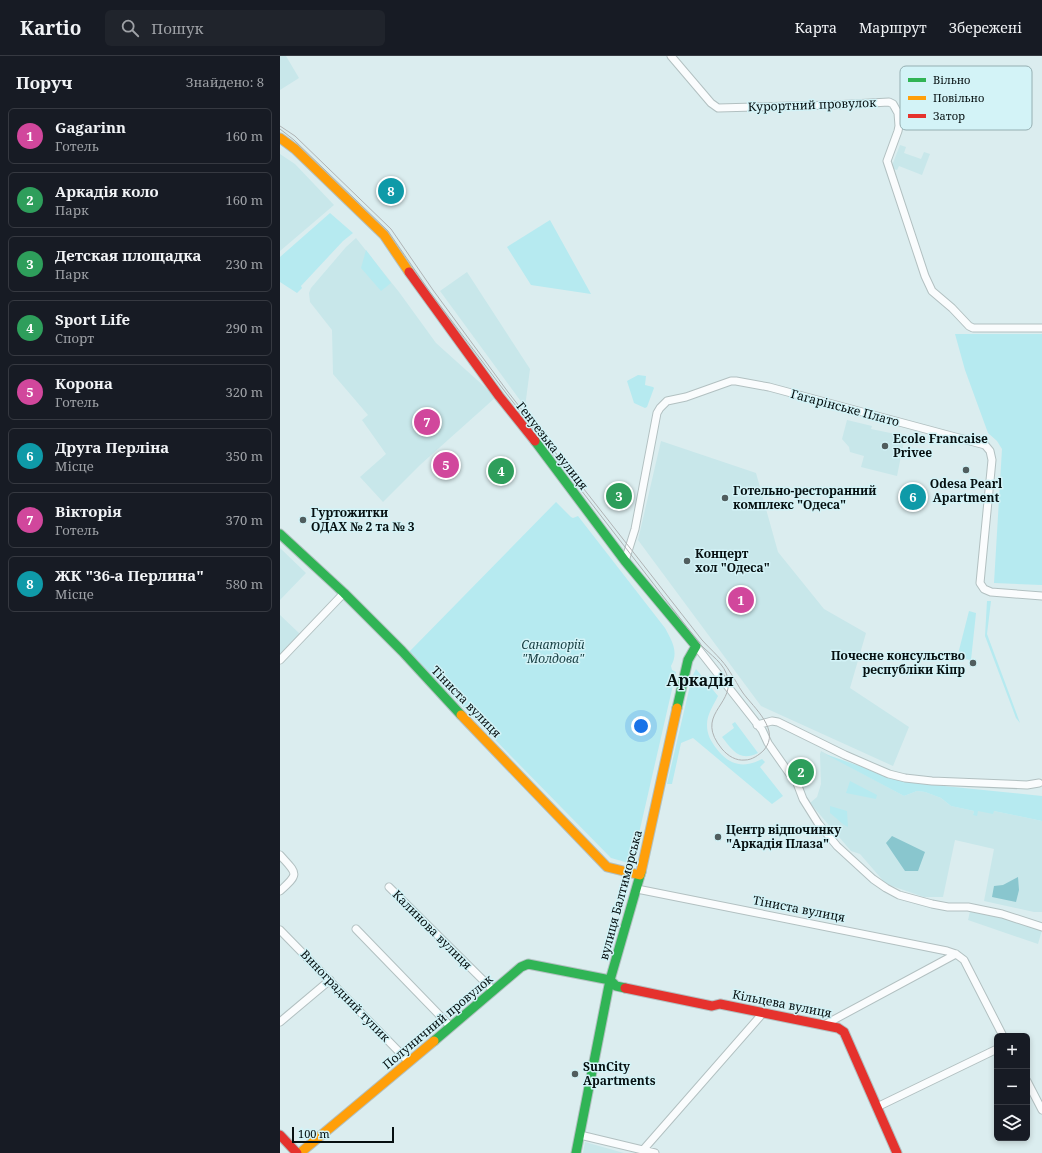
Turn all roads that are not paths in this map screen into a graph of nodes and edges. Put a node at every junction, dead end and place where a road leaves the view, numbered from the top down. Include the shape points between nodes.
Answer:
1 (671, 56) edge
2 (280, 138) edge
3 (1042, 328) edge
4 (280, 534) edge
5 (625, 561) junction
6 (344, 592) junction
7 (1042, 596) edge
8 (696, 646) junction
9 (280, 660) edge
10 (759, 728) junction
11 (1039, 783) dead end
12 (280, 855) edge
13 (640, 875) junction
14 (389, 887) dead end
15 (637, 889) junction
16 (280, 891) edge
17 (1042, 927) edge
18 (356, 929) dead end
19 (280, 930) edge
20 (956, 954) junction
21 (330, 980) junction
22 (610, 980) junction
23 (493, 990) junction
24 (763, 1012) junction
25 (280, 1022) edge
26 (824, 1025) junction
27 (451, 1027) junction
28 (1001, 1033) edge
29 (994, 1050) edge
30 (409, 1062) junction
31 (1030, 1087) edge
32 (877, 1107) junction
33 (1042, 1110) edge
34 (280, 1134) edge
35 (580, 1135) junction
36 (643, 1150) junction
37 (298, 1153) edge
38 (576, 1153) edge
39 (655, 1153) edge
40 (897, 1153) edge

1 - 3 street, Курортний провулок via 711,103 722,109 889,102 893,104 898,114 899,126 887,161 888,167 932,291 973,328
2 - 5 street, Генуезька вулиця via 295,149 384,235 498,396
4 - 6 street, Тіниста вулиця
5 - 7 street, Гагарінське Плато via 635,529 660,408 672,399 736,381 769,387 985,445 992,460 980,583 984,589 991,592
5 - 8 street, Генуезька вулиця
6 - 9 street
6 - 13 street, Тіниста вулиця via 607,867
8 - 10 street, Генуезька вулиця
8 - 13 street, вулиця Балтиморська via 688,660
10 - 11 street via 772,721 778,722 845,755 905,778 1027,785
10 - 17 street, Генуезька вулиця via 795,778 803,799 823,829 837,846 873,879 899,895 948,907 968,907 1002,914
12 - 16 street via 294,870 293,879
13 - 15 street, вулиця Балтиморська
14 - 23 street, Калинова вулиця
15 - 20 street, Тіниста вулиця
15 - 22 street, вулиця Балтиморська
18 - 27 street
19 - 21 street, Виноградний тупик
20 - 26 street
20 - 28 street via 964,960
21 - 25 street
21 - 30 street, Виноградний тупик
22 - 23 street, Полуничний провулок via 528,964
22 - 24 street, Кільцева вулиця via 616,986 712,1006 720,1004
22 - 35 street, вулиця Балтиморська
23 - 27 street, Полуничний провулок
24 - 26 street, Кільцева вулиця
24 - 36 street
26 - 32 street, Кільцева вулиця via 844,1032
27 - 30 street, Полуничний провулок
29 - 32 street
30 - 37 street, Полуничний провулок
31 - 33 street
32 - 40 street, Кільцева вулиця
34 - 37 street
35 - 36 street
35 - 38 street, вулиця Балтиморська
36 - 39 street

